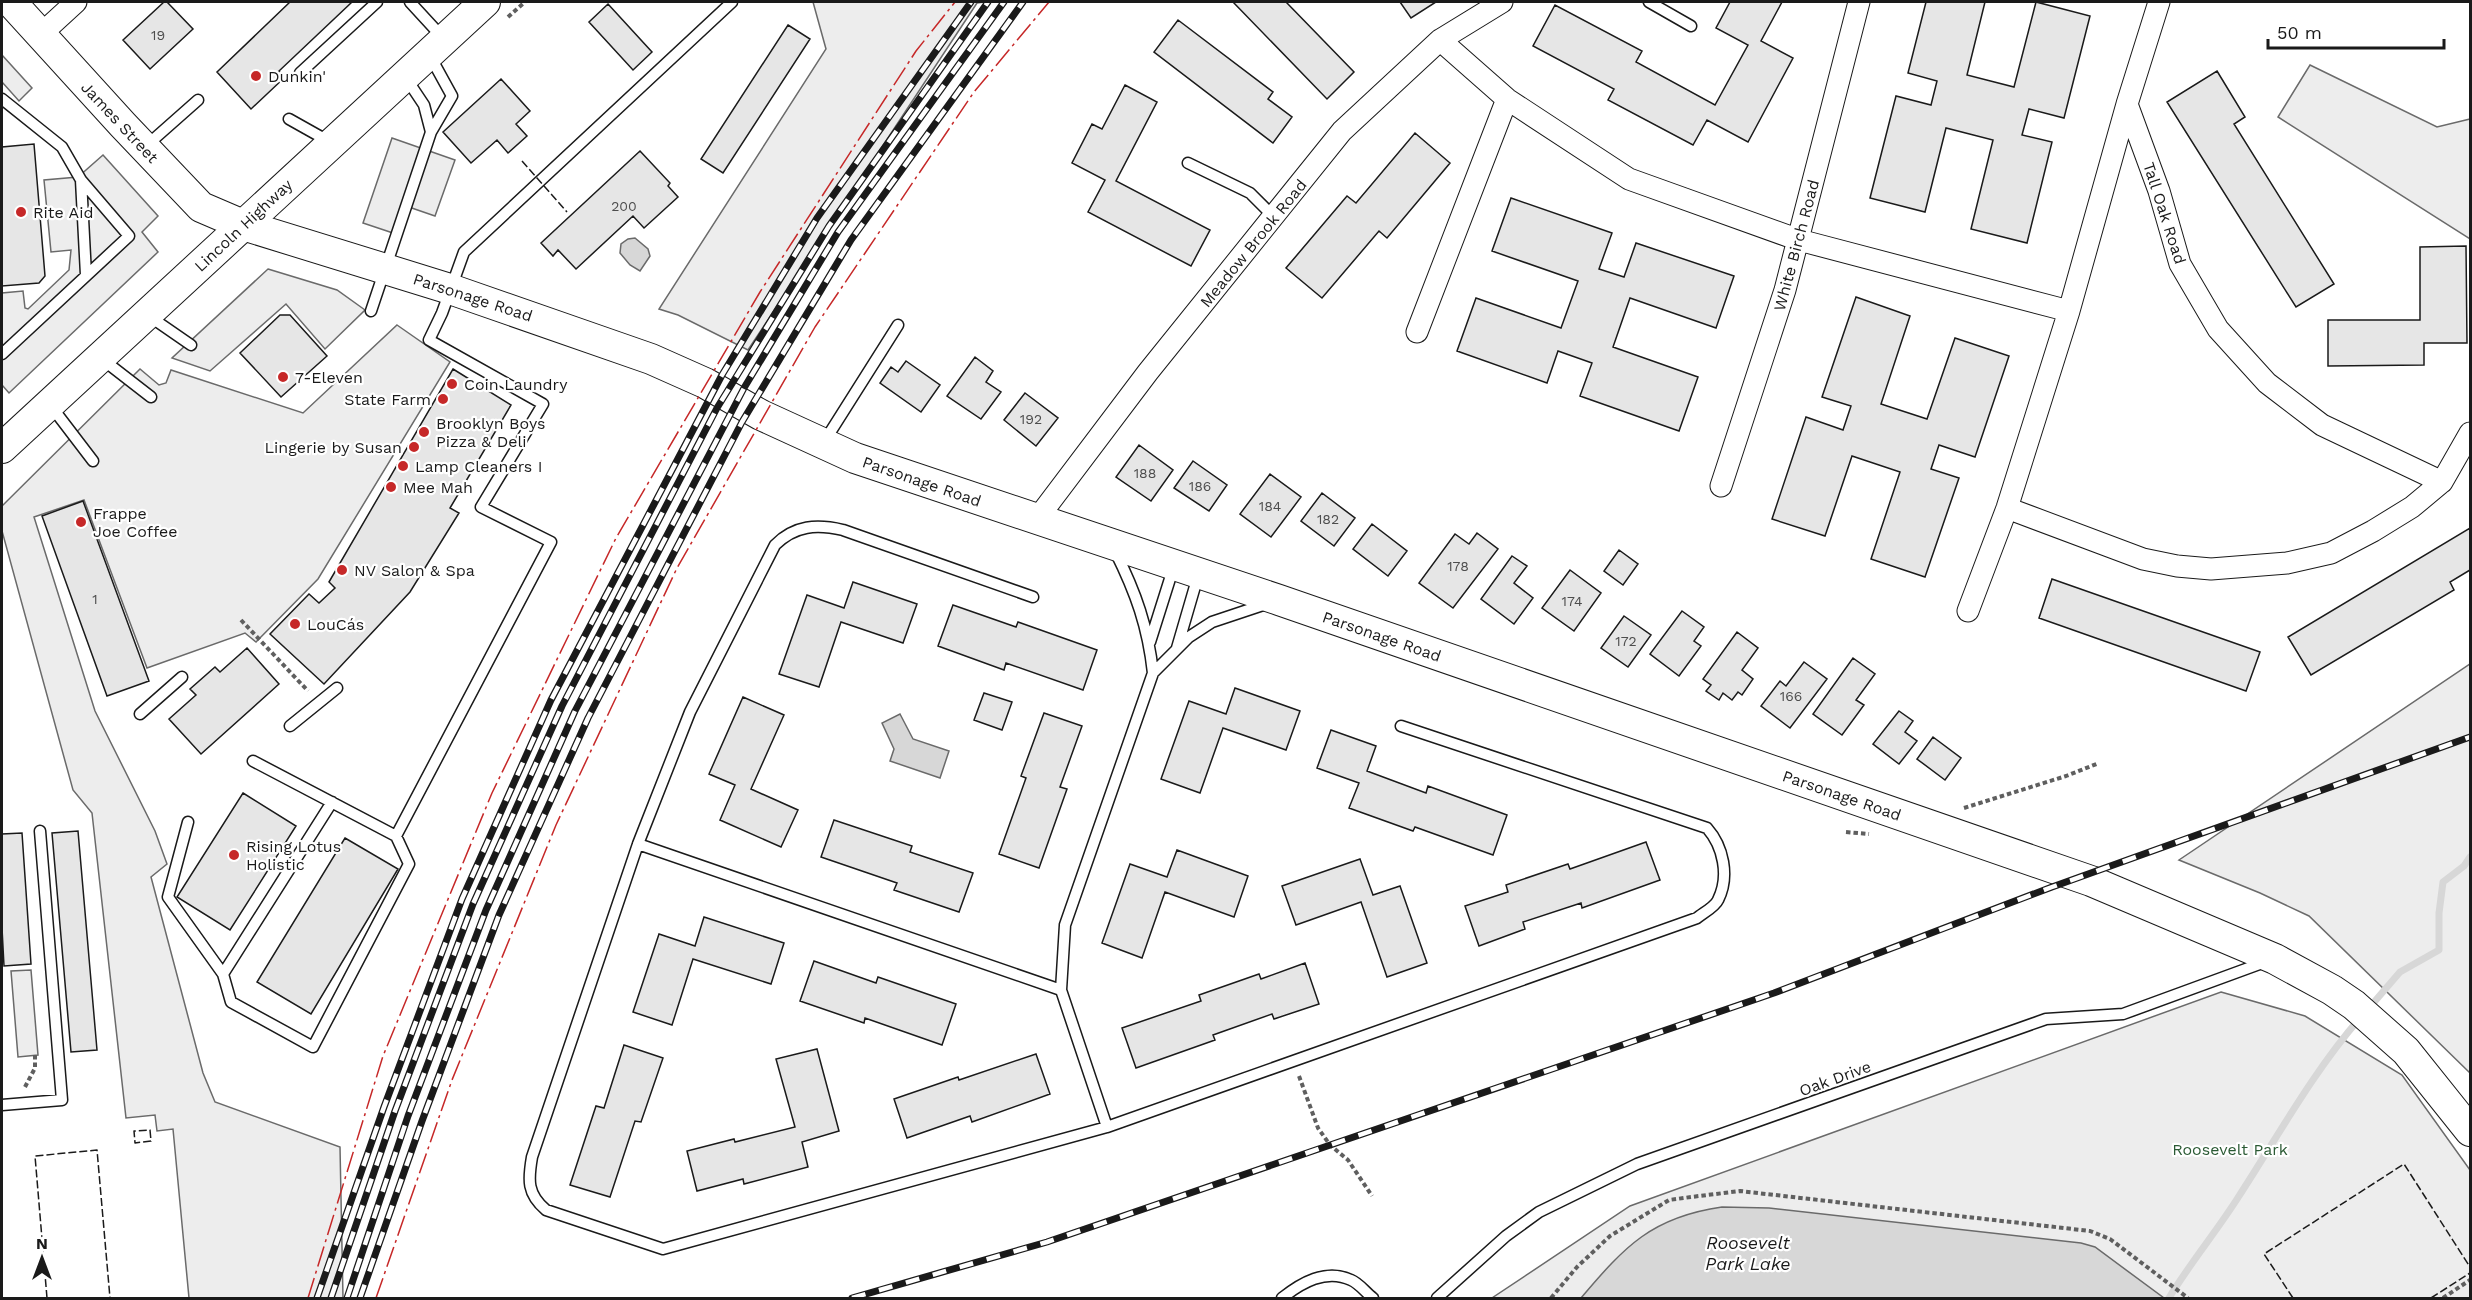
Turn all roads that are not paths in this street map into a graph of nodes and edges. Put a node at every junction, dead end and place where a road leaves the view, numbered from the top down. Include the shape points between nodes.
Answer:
1 (11, 2) edge
2 (76, 2) edge
3 (377, 2) edge
4 (410, 2) edge
5 (485, 2) edge
6 (732, 2) edge
7 (1502, 2) edge
8 (1649, 2) edge
9 (1858, 2) edge
10 (2159, 2) edge
11 (1691, 26) dead end
12 (40, 35) junction
13 (1440, 40) junction
14 (437, 47) junction
15 (300, 73) dead end
16 (404, 76) junction
17 (2, 99) edge
18 (1507, 99) junction
19 (198, 100) dead end
20 (2127, 104) junction
21 (289, 120) dead end
22 (431, 132) junction
23 (332, 143) junction
24 (143, 148) junction
25 (1188, 163) dead end
26 (81, 180) junction
27 (1274, 217) junction
28 (243, 225) junction
29 (1799, 240) junction
30 (386, 268) junction
31 (86, 274) junction
32 (450, 289) junction
33 (371, 311) dead end
34 (2069, 311) junction
35 (146, 314) junction
36 (898, 326) dead end
37 (1417, 332) dead end
38 (191, 345) dead end
39 (2, 354) edge
40 (100, 357) junction
41 (151, 397) dead end
42 (49, 404) junction
43 (2470, 434) edge
44 (6, 440) edge
45 (823, 445) junction
46 (93, 461) dead end
47 (2442, 482) junction
48 (1721, 486) dead end
49 (2007, 508) junction
50 (1037, 519) junction
51 (1112, 545) junction
52 (1186, 569) junction
53 (1033, 597) dead end
54 (1279, 600) junction
55 (1968, 611) dead end
56 (1150, 643) junction
57 (1176, 651) junction
58 (1154, 673) junction
59 (182, 677) dead end
60 (337, 688) dead end
61 (140, 714) dead end
62 (290, 726) dead end
63 (1401, 726) dead end
64 (253, 761) dead end
65 (332, 802) junction
66 (188, 822) dead end
67 (40, 831) dead end
68 (396, 836) junction
69 (638, 844) junction
70 (2275, 959) junction
71 (223, 974) junction
72 (1061, 990) junction
73 (2, 1105) edge
74 (1107, 1127) junction
75 (2470, 1131) edge
76 (1282, 1299) edge
77 (1373, 1299) edge
78 (1437, 1299) edge

1 - 12 street, James Street
2 - 12 street
3 - 15 lane
4 - 14 lane
5 - 14 street, Lincoln Highway
6 - 32 lane via 464,252
7 - 13 street, Meadow Brook Road
8 - 11 lane
9 - 29 street, White Birch Road
10 - 20 street
12 - 24 street, James Street
13 - 18 street
13 - 27 street, Meadow Brook Road via 1342,131
14 - 16 street, Lincoln Highway
14 - 22 lane via 452,96
16 - 22 lane via 424,105
16 - 23 street, Lincoln Highway
17 - 26 lane via 62,147
18 - 29 street via 1629,179
18 - 37 street
19 - 24 lane
20 - 34 street
20 - 47 street, Tall Oak Road via 2159,191 2180,264 2218,328 2267,383 2322,425
21 - 23 lane
22 - 30 lane
23 - 28 street, Lincoln Highway
24 - 28 street, James Street via 201,207
25 - 27 lane via 1250,193
26 - 31 lane
26 - 31 lane via 129,236
27 - 50 street, Meadow Brook Road via 1148,372
28 - 30 street, Parsonage Road
28 - 35 street, Lincoln Highway
29 - 34 street
29 - 48 street, White Birch Road
30 - 32 street, Parsonage Road
30 - 33 lane
31 - 39 lane
32 - 45 street, Parsonage Road via 651,359
32 - 68 lane via 429,340 543,404 481,507 551,542
34 - 49 street
35 - 38 lane
35 - 40 street, Lincoln Highway
36 - 45 lane
40 - 41 lane
40 - 42 street, Lincoln Highway
42 - 44 street, Lincoln Highway
42 - 46 lane
43 - 47 street
45 - 50 street, Parsonage Road
47 - 49 street via 2412,507 2331,553 2243,568 2177,566 2143,559
49 - 55 street
50 - 51 street, Parsonage Road
51 - 52 street, Parsonage Road
51 - 56 lane via 1134,588
52 - 54 street, Parsonage Road
52 - 56 lane
52 - 57 lane
53 - 69 lane via 843,530 811,526 784,535 775,545 690,712
54 - 57 lane via 1212,622
54 - 70 street, Parsonage Road via 2066,872
56 - 58 lane
57 - 58 lane
58 - 72 lane via 1065,926
59 - 61 lane
60 - 62 lane
63 - 74 lane via 1707,828 1716,838 1724,865 1718,901 1697,918
64 - 65 lane
65 - 68 lane
65 - 71 lane
66 - 71 lane via 168,897
67 - 73 lane via 62,1100
68 - 71 lane via 409,864 313,1047 231,1002
69 - 72 lane
69 - 74 lane via 532,1157 531,1189 535,1201 546,1209 663,1249
70 - 75 street, Parsonage Road via 2365,1014 2414,1059
70 - 78 lane, Oak Drive via 2123,1014 2046,1019 1637,1164 1539,1212 1506,1236
72 - 74 lane
76 - 77 lane via 1313,1278 1332,1276 1351,1280

